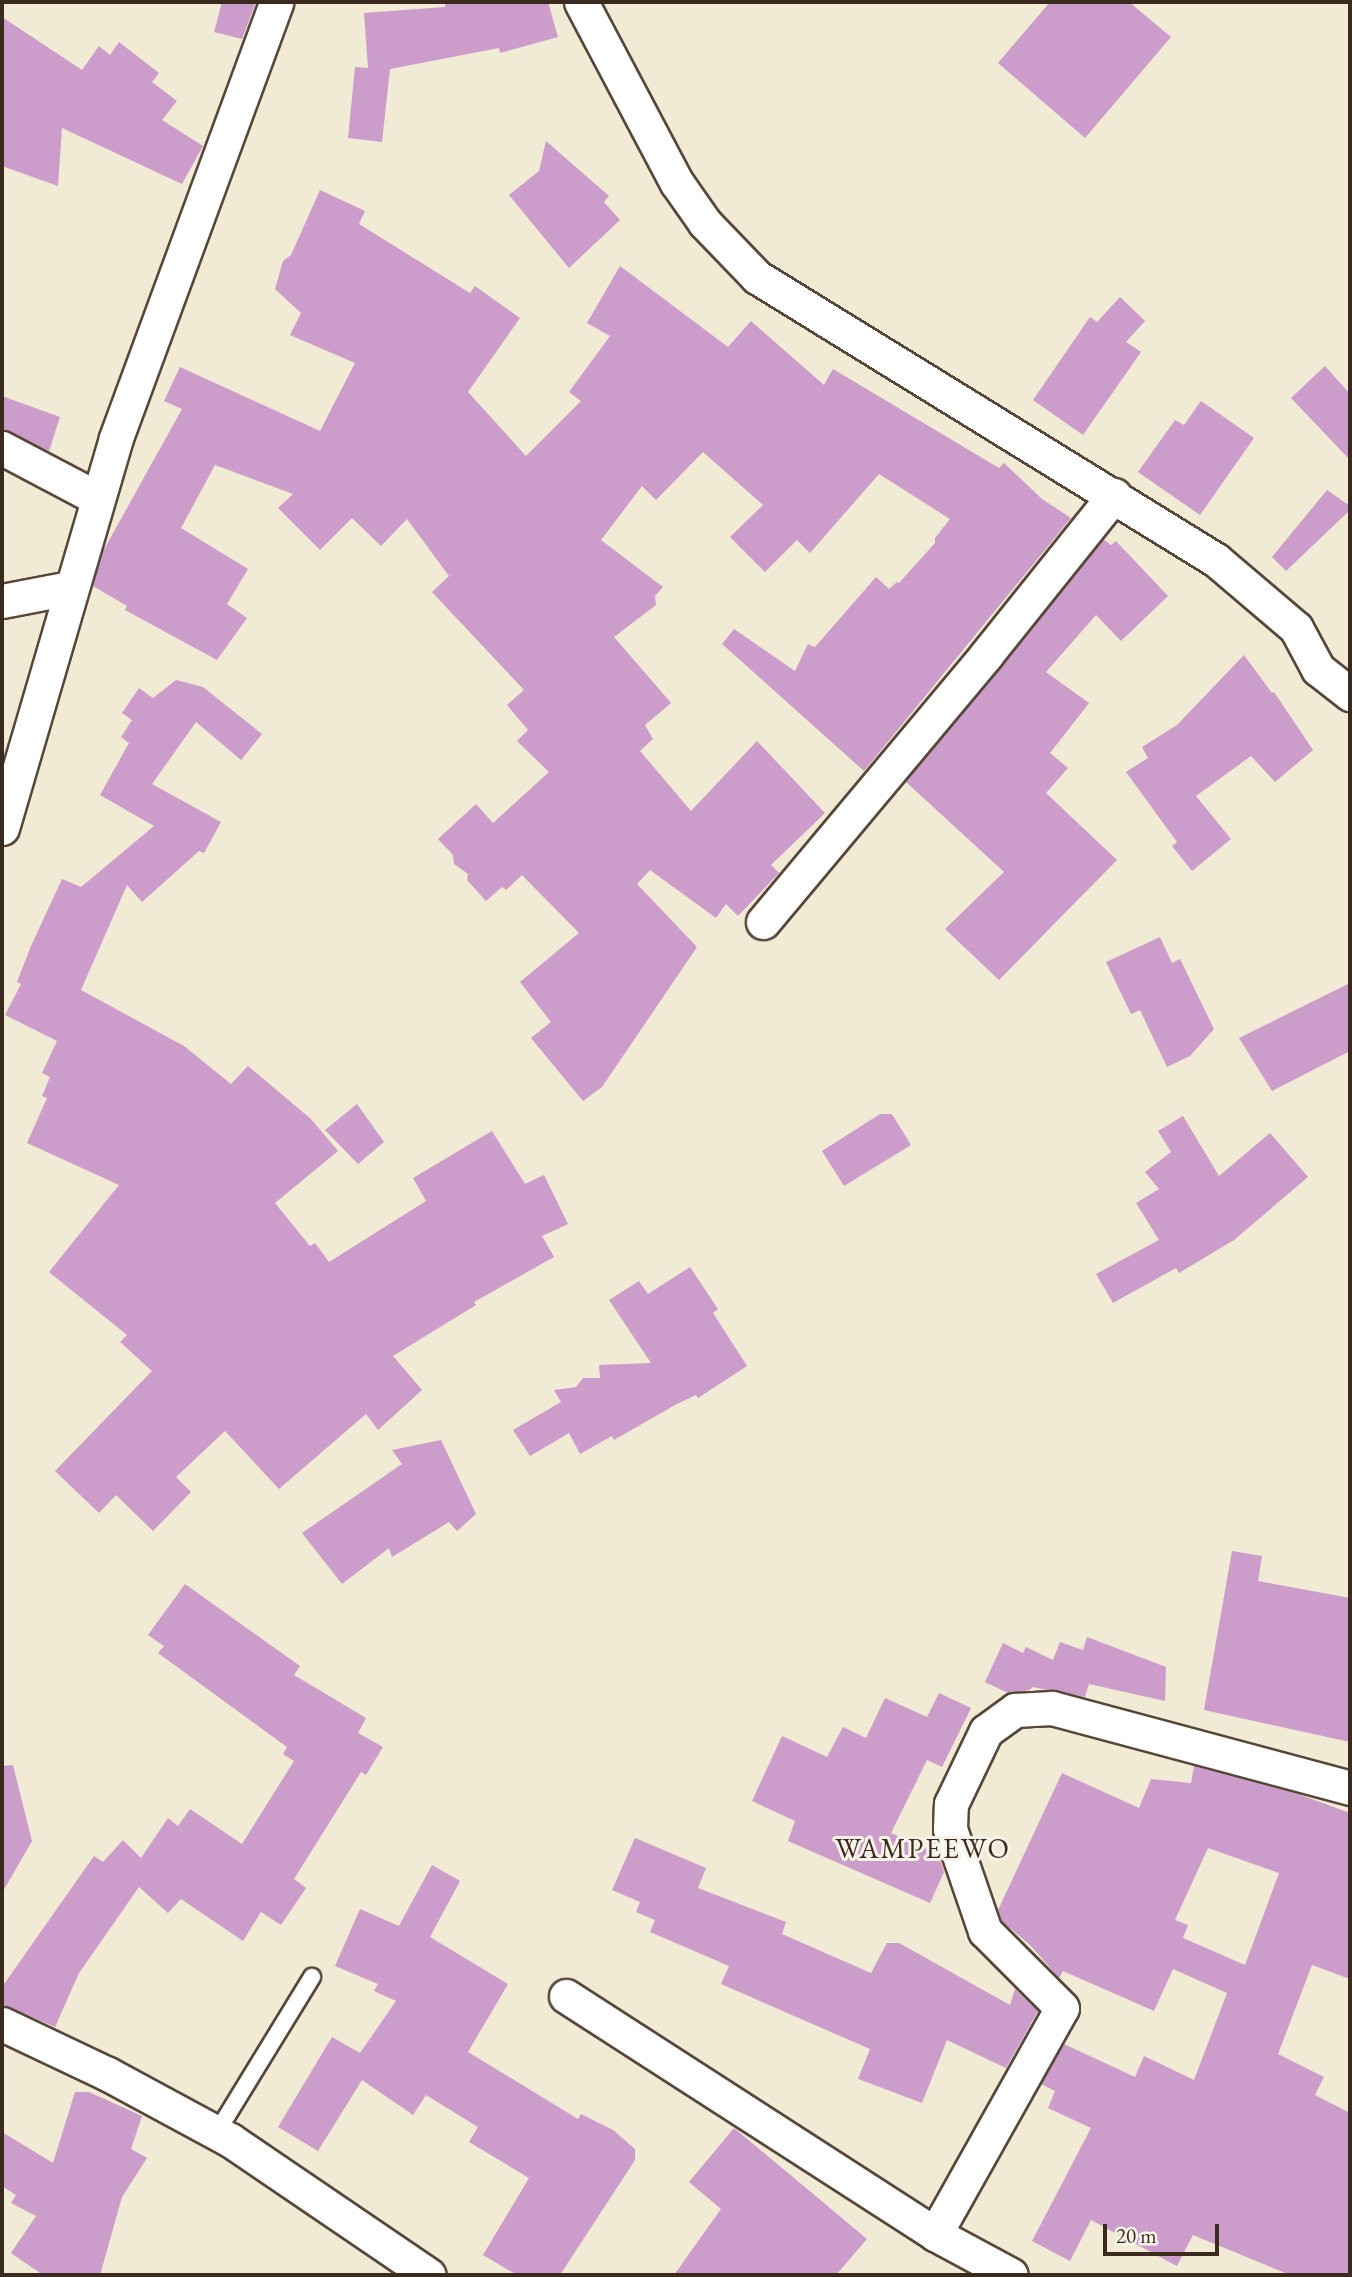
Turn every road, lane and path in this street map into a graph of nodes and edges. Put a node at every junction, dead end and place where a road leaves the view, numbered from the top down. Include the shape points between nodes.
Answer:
1 (276, 2) edge
2 (581, 2) edge
3 (2, 448) edge
4 (1114, 495) junction
5 (97, 498) junction
6 (69, 588) junction
7 (2, 601) edge
8 (1350, 694) edge
9 (2, 828) edge
10 (763, 922) dead end
11 (1350, 1788) edge
12 (312, 1976) dead end
13 (566, 1996) dead end
14 (2, 2024) edge
15 (217, 2132) junction
16 (935, 2234) junction
17 (429, 2275) edge
18 (1011, 2275) edge

1 - 5 street via 141,364
2 - 4 street via 677,183 705,223 757,276
3 - 5 street
4 - 8 street via 1205,552 1247,586 1296,628 1318,668
4 - 10 street
5 - 6 street
6 - 7 street
6 - 9 street
11 - 16 street via 1052,1708 1015,1710 986,1731 951,1804 950,1829 985,1931 1062,2008
12 - 15 lane
13 - 16 street
14 - 15 street
15 - 17 street
16 - 18 street

